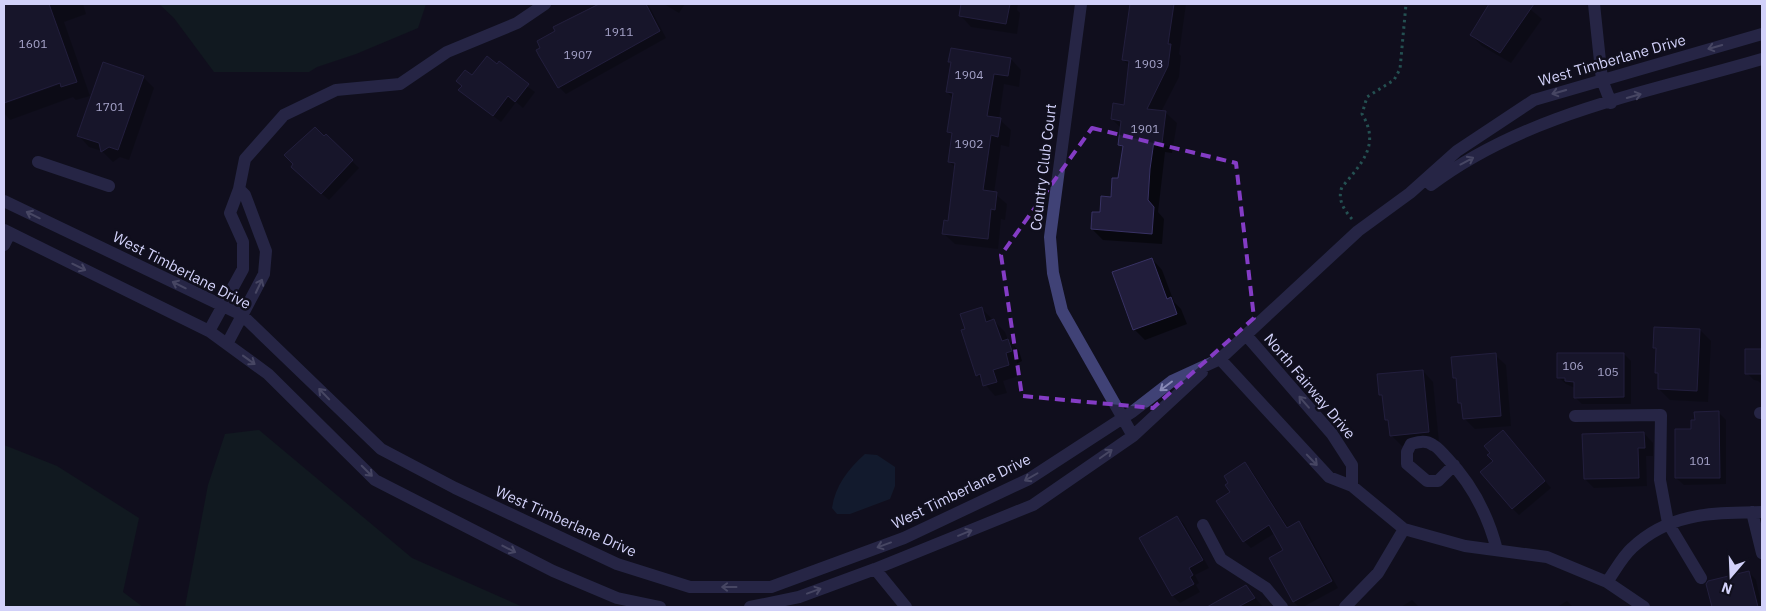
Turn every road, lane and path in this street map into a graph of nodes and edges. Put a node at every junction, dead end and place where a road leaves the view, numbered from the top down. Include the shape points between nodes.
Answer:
1 (545, 4) edge
2 (1081, 4) edge
3 (1406, 4) edge
4 (1594, 4) edge
5 (1762, 34) edge
6 (1762, 59) edge
7 (1602, 80) junction
8 (1611, 103) junction
9 (38, 162) dead end
10 (109, 186) dead end
11 (239, 189) junction
12 (1410, 193) junction
13 (4, 201) edge
14 (1361, 229) junction
15 (7, 231) edge
16 (4, 245) edge
17 (224, 306) junction
18 (242, 315) junction
19 (210, 331) junction
20 (1246, 335) junction
21 (227, 344) junction
22 (1215, 362) junction
23 (1574, 416) dead end
24 (1122, 418) junction
25 (1133, 436) junction
26 (1454, 465) dead end
27 (1352, 486) junction
28 (1757, 512) edge
29 (1668, 523) junction
30 (1203, 525) dead end
31 (1404, 529) junction
32 (1497, 550) junction
33 (1762, 553) edge
34 (875, 569) junction
35 (1701, 578) dead end
36 (1607, 582) junction
37 (660, 607) edge
38 (750, 607) edge
39 (906, 607) edge
40 (1282, 607) edge
41 (1345, 607) edge
42 (1644, 607) edge

1 - 11 street via 517,23 448,52 400,84 336,90 284,115 245,159
2 - 24 street, Country Club Court via 1050,237 1053,274 1062,311
3 - 14 path via 1400,69 1394,80 1367,97 1362,114 1368,123 1367,155 1339,193 1342,205
4 - 7 street
5 -> 7 street, West Timberlane Drive
8 -> 6 street, West Timberlane Drive
7 - 8 street
7 -> 12 street, West Timberlane Drive via 1534,100 1458,151
12 -> 8 street, West Timberlane Drive via 1425,189 1454,167 1518,133
9 - 10 street
11 - 17 street via 230,213 243,242 243,269
18 -> 11 street via 264,274 266,251 245,195
12 - 14 street, West Timberlane Drive
17 -> 13 street, West Timberlane Drive
14 - 20 street, West Timberlane Drive
15 - 16 street
15 -> 19 street
17 - 18 street, West Timberlane Drive
17 - 19 street
18 - 21 street
24 -> 18 street, West Timberlane Drive via 1029,479 904,538 771,587 690,587 617,564 455,488 381,449
19 - 21 street
20 - 22 street, West Timberlane Drive
27 -> 20 street, North Fairway Drive via 1352,465 1332,434
21 -> 37 street via 268,374 375,480 553,571 617,598
22 -> 24 street, West Timberlane Drive via 1172,381
22 - 25 street, West Timberlane Drive
22 -> 27 street via 1329,477
23 - 29 street via 1661,414 1660,480
24 - 25 street, Country Club Court
34 -> 25 street, West Timberlane Drive via 1034,505
26 - 32 street via 1482,504
27 - 31 street
28 - 29 street via 1701,514
28 - 33 street
29 - 35 street
29 - 36 street via 1631,548
30 - 40 street via 1221,559 1266,588
31 - 32 street via 1465,546
31 - 41 street via 1378,573
32 - 36 street via 1547,557
38 -> 34 street, West Timberlane Drive via 799,597
34 - 39 street
36 - 42 street

